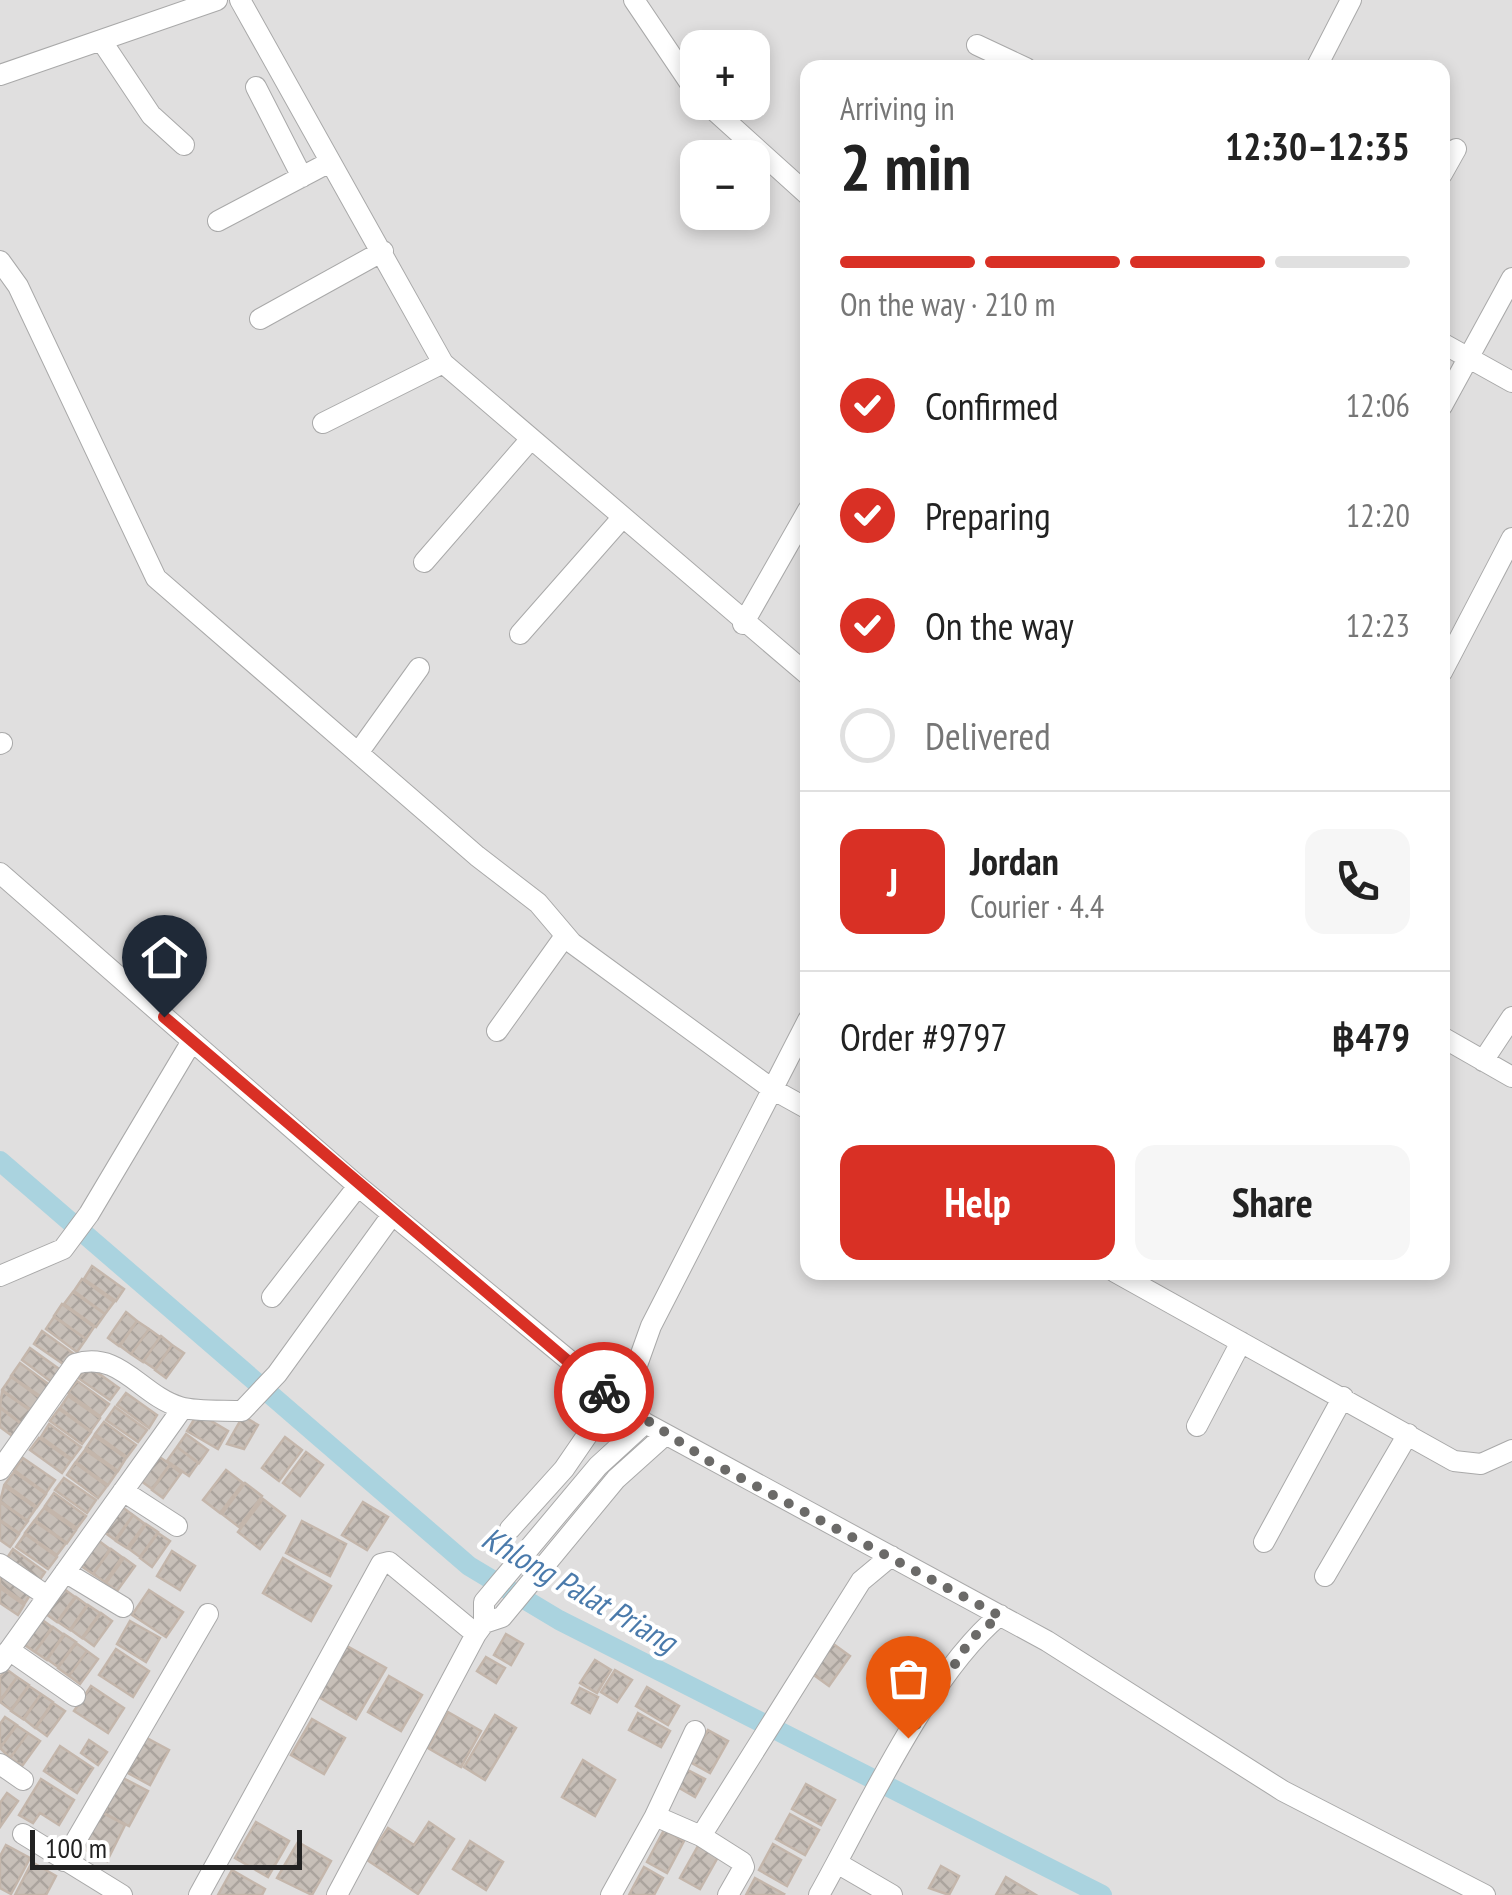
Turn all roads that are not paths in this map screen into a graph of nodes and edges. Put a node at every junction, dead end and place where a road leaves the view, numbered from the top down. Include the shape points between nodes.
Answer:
1 (217, 0) edge
2 (240, 0) edge
3 (634, 0) edge
4 (1352, 0) edge
5 (101, 40) junction
6 (977, 45) dead end
7 (1009, 60) edge
8 (1320, 60) edge
9 (680, 68) edge
10 (0, 74) edge
11 (256, 87) dead end
12 (725, 120) edge
13 (184, 144) dead end
14 (1456, 149) dead end
15 (1450, 160) edge
16 (330, 162) junction
17 (302, 177) junction
18 (800, 188) edge
19 (218, 221) dead end
20 (383, 252) junction
21 (0, 261) edge
22 (1512, 278) edge
23 (260, 320) dead end
24 (1450, 347) edge
25 (1470, 358) junction
26 (444, 363) junction
27 (1512, 382) edge
28 (1450, 392) edge
29 (323, 423) dead end
30 (530, 440) junction
31 (622, 518) junction
32 (800, 524) edge
33 (1512, 538) edge
34 (424, 562) dead end
35 (743, 624) junction
36 (520, 634) dead end
37 (1450, 657) edge
38 (419, 668) dead end
39 (800, 669) edge
40 (358, 753) junction
41 (0, 873) edge
42 (565, 936) junction
43 (1512, 1017) edge
44 (497, 1031) dead end
45 (800, 1035) edge
46 (192, 1041) junction
47 (1450, 1041) edge
48 (1483, 1060) junction
49 (1512, 1077) edge
50 (772, 1089) junction
51 (800, 1105) edge
52 (358, 1186) junction
53 (392, 1215) junction
54 (0, 1276) edge
55 (1129, 1280) edge
56 (272, 1298) dead end
57 (1241, 1342) junction
58 (1343, 1397) junction
59 (617, 1403) junction
60 (182, 1409) junction
61 (645, 1423) junction
62 (1197, 1426) dead end
63 (1408, 1434) junction
64 (666, 1435) junction
65 (1512, 1450) edge
66 (598, 1466) junction
67 (0, 1470) edge
68 (616, 1479) junction
69 (123, 1491) junction
70 (564, 1525) junction
71 (178, 1526) dead end
72 (510, 1528) dead end
73 (1264, 1542) dead end
74 (891, 1556) junction
75 (0, 1564) edge
76 (65, 1572) junction
77 (1325, 1576) dead end
78 (48, 1596) junction
79 (123, 1607) dead end
80 (208, 1614) dead end
81 (1000, 1616) junction
82 (487, 1619) junction
83 (4, 1656) edge
84 (75, 1696) dead end
85 (695, 1731) dead end
86 (0, 1764) edge
87 (23, 1780) dead end
88 (655, 1816) junction
89 (23, 1834) dead end
90 (700, 1836) junction
91 (64, 1861) junction
92 (837, 1862) junction
93 (122, 1895) edge
94 (199, 1895) edge
95 (337, 1895) edge
96 (610, 1895) edge
97 (728, 1895) edge
98 (818, 1895) edge
99 (892, 1895) edge
100 (1485, 1895) edge

1 - 5 street
2 - 16 street
3 - 9 street
4 - 8 street
5 - 10 street
5 - 13 street via 151,115
6 - 7 street
11 - 17 street
12 - 18 street
14 - 15 street
16 - 17 street
16 - 20 street
17 - 19 street
20 - 23 street
20 - 26 street
21 - 40 street via 18,286 156,578
22 - 25 street
24 - 25 street
25 - 27 street
25 - 28 street
26 - 29 street
26 - 30 street
30 - 31 street
30 - 34 street
31 - 35 street
31 - 36 street
32 - 35 street
33 - 37 street
35 - 39 street
38 - 40 street
40 - 42 street via 538,903
41 - 46 street
42 - 44 street
42 - 50 street
43 - 48 street
45 - 50 street
46 - 52 street
46 - 54 street via 90,1214 62,1249
47 - 48 street
48 - 49 street
50 - 51 street
50 - 59 street
52 - 53 street
52 - 56 street
53 - 59 street
53 - 60 street via 277,1374 242,1411
55 - 57 street
57 - 58 street
57 - 62 street
58 - 63 street
58 - 73 street
59 - 61 street
59 - 72 street
60 - 67 street via 112,1364 94,1358 75,1364
60 - 69 street
61 - 64 street
61 - 66 street
63 - 65 street via 1470,1464
63 - 77 street
64 - 68 street
64 - 74 street
66 - 68 street
66 - 70 street
68 - 70 street
69 - 71 street
69 - 76 street
70 - 82 street
74 - 81 street
74 - 90 street via 861,1580
75 - 78 street
76 - 78 street
76 - 79 street
78 - 83 street
80 - 91 street
81 - 92 street via 971,1639
81 - 100 street via 1283,1791
82 - 94 street via 389,1562 382,1564
82 - 95 street
83 - 84 street
85 - 88 street
86 - 87 street
88 - 90 street
88 - 96 street
89 - 91 street
90 - 97 street via 744,1865
91 - 93 street
92 - 98 street
92 - 99 street

